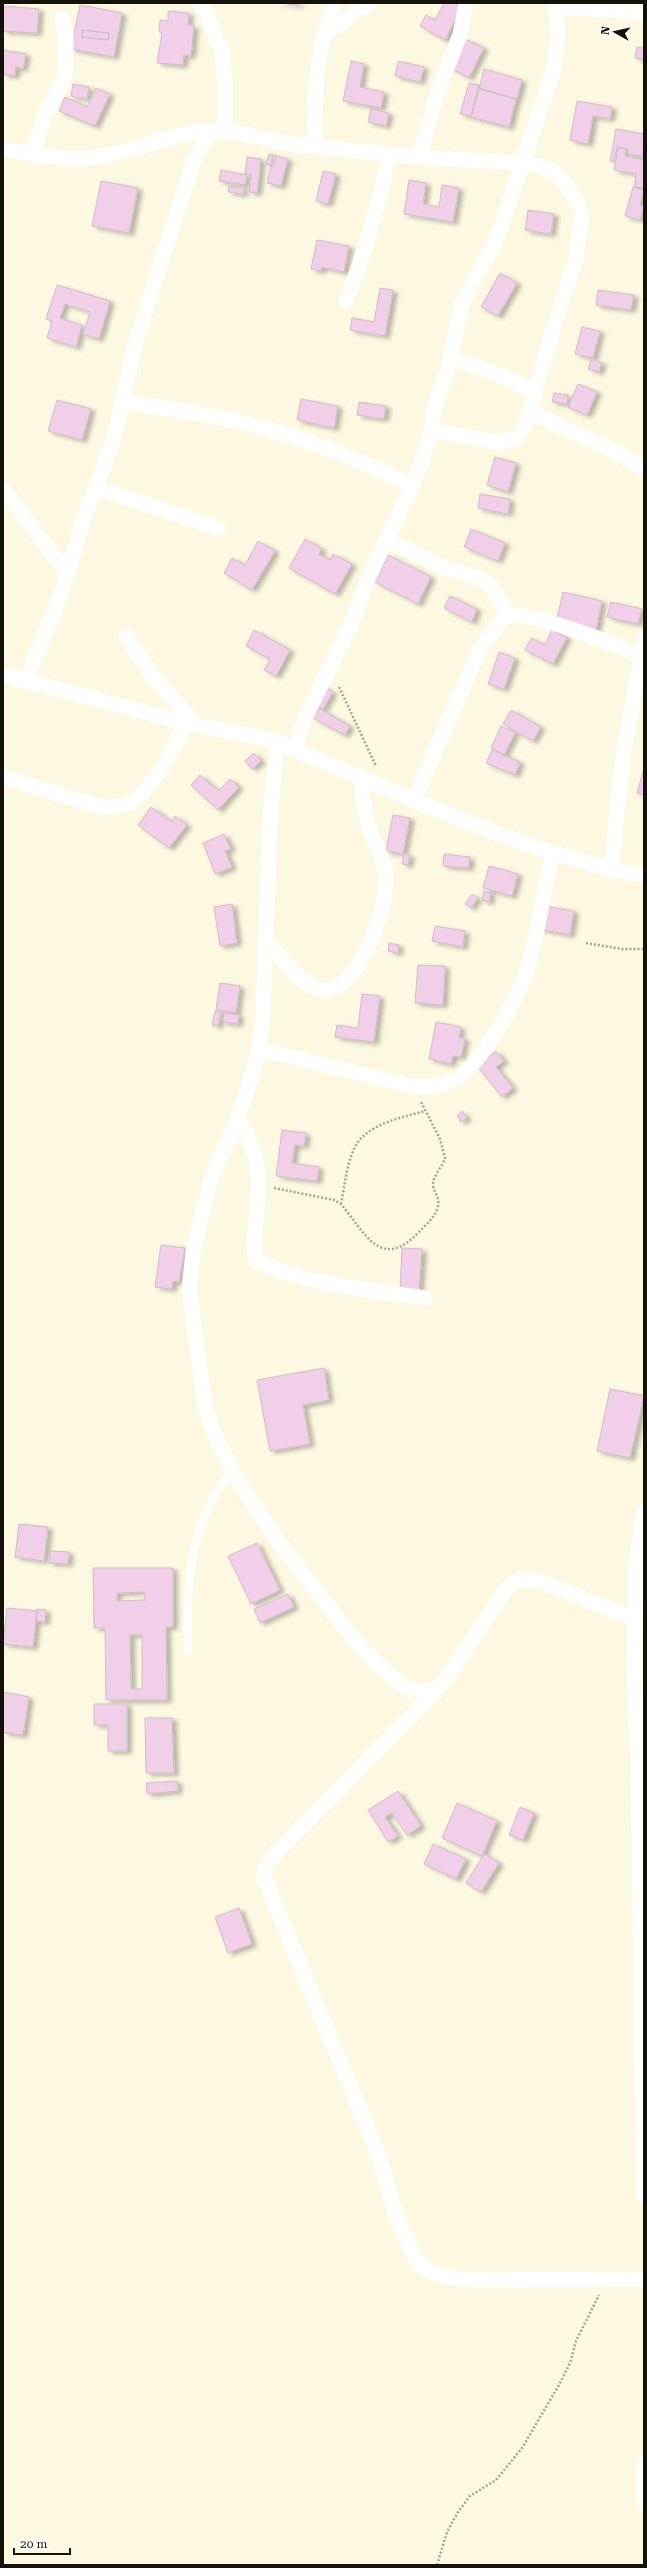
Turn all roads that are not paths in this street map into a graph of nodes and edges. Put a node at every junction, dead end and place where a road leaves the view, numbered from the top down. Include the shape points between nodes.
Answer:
1 (201, 3) edge
2 (335, 3) edge
3 (368, 3) edge
4 (466, 3) edge
5 (556, 5) edge
6 (644, 14) edge
7 (62, 18) dead end
8 (323, 36) junction
9 (218, 131) junction
10 (315, 146) junction
11 (3, 149) edge
12 (32, 154) junction
13 (389, 156) junction
14 (420, 156) junction
15 (524, 163) junction
16 (346, 302) dead end
17 (450, 358) junction
18 (535, 393) junction
19 (123, 401) junction
20 (530, 412) junction
21 (431, 430) junction
22 (644, 468) edge
23 (412, 485) junction
24 (97, 488) junction
25 (3, 489) edge
26 (218, 528) dead end
27 (387, 540) junction
28 (67, 573) junction
29 (510, 616) junction
30 (126, 636) dead end
31 (644, 639) edge
32 (642, 659) edge
33 (3, 675) edge
34 (26, 680) junction
35 (190, 724) junction
36 (277, 741) junction
37 (295, 750) junction
38 (3, 777) edge
39 (361, 777) junction
40 (414, 799) junction
41 (553, 852) junction
42 (611, 869) junction
43 (644, 876) edge
44 (266, 940) junction
45 (258, 1049) junction
46 (237, 1118) junction
47 (426, 1298) dead end
48 (232, 1471) junction
49 (644, 1513) edge
50 (635, 1618) junction
51 (639, 1642) edge
52 (188, 1651) dead end
53 (440, 1687) junction
54 (641, 1761) edge
55 (642, 1935) edge
56 (644, 2196) edge
57 (644, 2279) edge
58 (644, 2463) edge
59 (644, 2503) edge

1 - 9 street via 222,51 225,82
2 - 8 street
3 - 8 street
4 - 14 street via 460,35 437,92
5 - 6 street
5 - 15 street via 558,34 554,69
7 - 12 street via 66,35 66,74 43,121
8 - 10 street via 316,80
9 - 10 street
9 - 12 street via 174,138 97,157 71,159
9 - 19 street via 194,160 135,344
10 - 13 street
11 - 12 street
13 - 14 street
13 - 16 street via 362,262
14 - 15 street
15 - 17 street via 498,236 462,303
15 - 18 street via 541,166 557,174 574,197 582,214 576,259
17 - 18 street via 487,370
17 - 21 street via 436,402
18 - 20 street
19 - 23 street via 242,422 272,430 342,454
19 - 24 street via 113,442
20 - 21 street via 517,437 507,442 471,439
20 - 22 street via 608,448
21 - 23 street
23 - 27 street
24 - 26 street
24 - 28 street via 82,523
25 - 28 street
27 - 29 street via 435,564 482,580 492,587
27 - 37 street via 306,716
28 - 34 street
29 - 32 street via 527,617 572,630
29 - 40 street via 502,619 480,649
30 - 35 street
31 - 32 street
32 - 42 street via 623,756
33 - 34 street
34 - 35 street
35 - 36 street
35 - 38 street via 158,774 126,804 109,807 94,805
36 - 37 street
36 - 44 street via 269,831
37 - 39 street
39 - 40 street
39 - 44 street via 363,805 386,874 381,911 360,962 344,984 327,990 310,985 290,969
40 - 41 street via 507,837
41 - 42 street
41 - 45 street via 529,963 505,1018 481,1054 462,1076 448,1083 429,1087 413,1086
42 - 43 street
44 - 45 street via 263,1016
45 - 46 street
46 - 47 street via 255,1149 258,1166 252,1245 256,1261 310,1280
46 - 48 street via 212,1175 193,1252 189,1289 205,1407 217,1441
48 - 52 lane via 216,1489 200,1522 187,1610
48 - 53 street via 280,1544 378,1665 408,1689 422,1692
49 - 50 street via 636,1561
50 - 51 street
50 - 53 street via 536,1580 518,1580 507,1588
51 - 54 street
53 - 57 street via 271,1858 265,1868 264,1877 379,2156 395,2213 414,2255 424,2269 441,2276 471,2280
54 - 55 street
55 - 56 street
58 - 59 street

